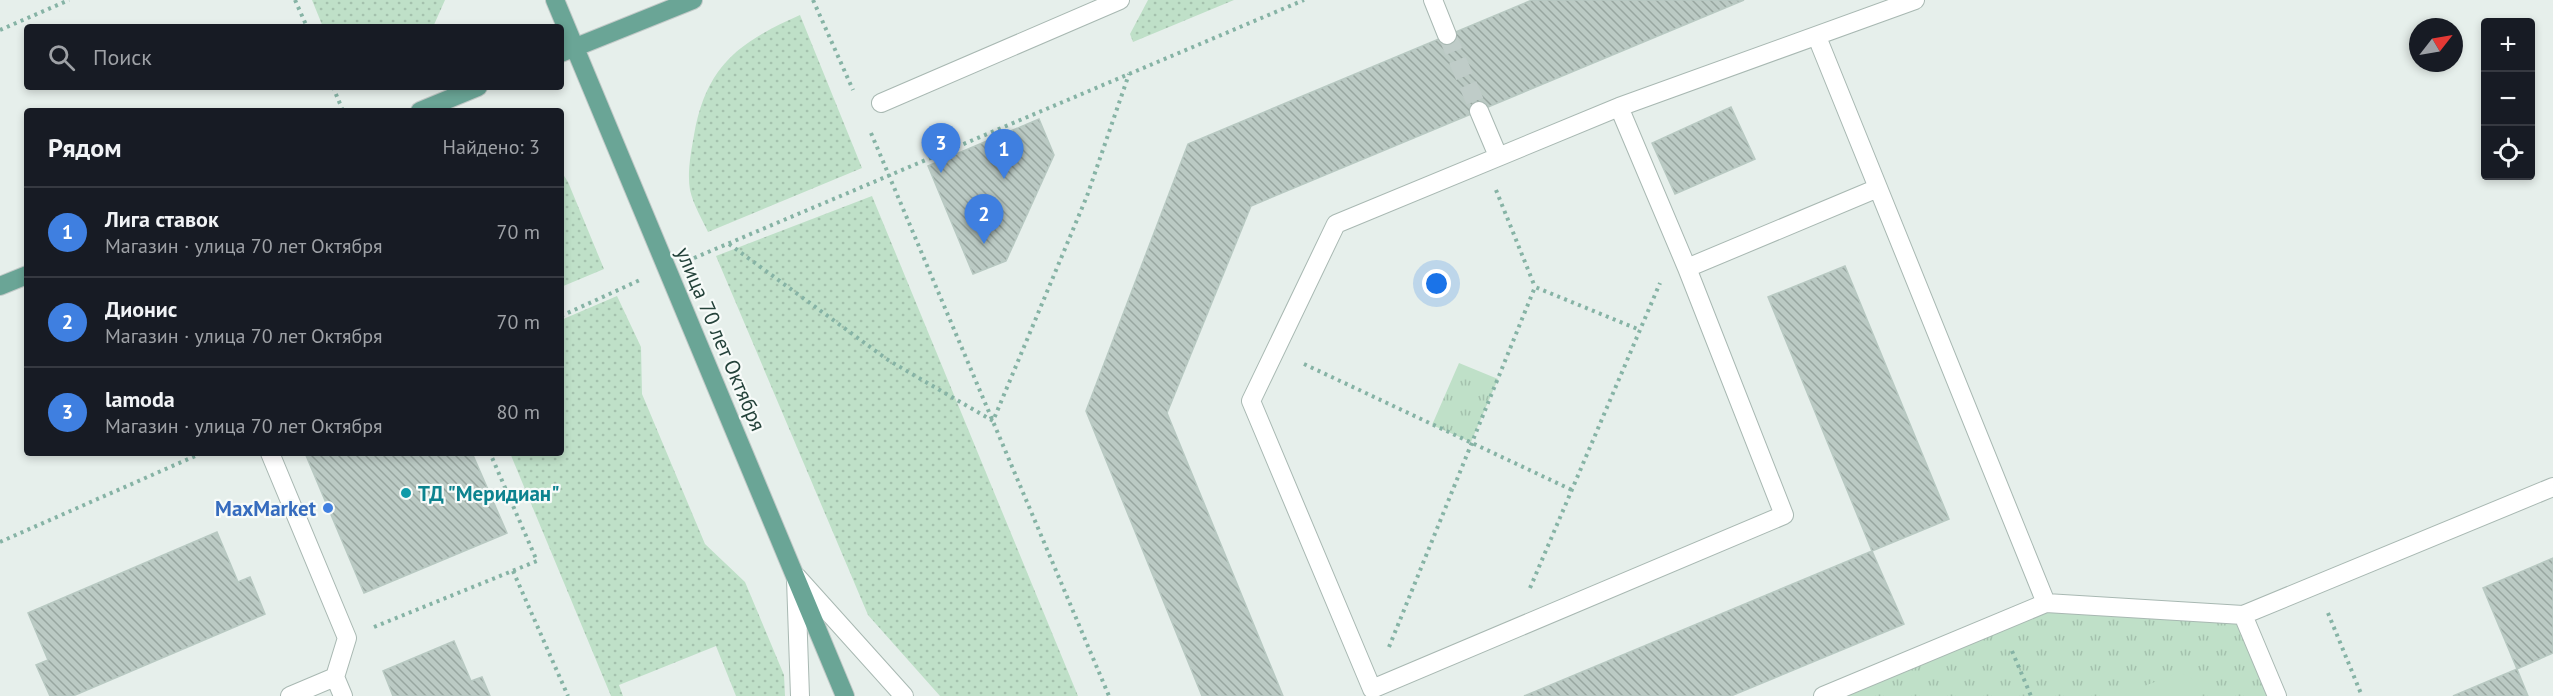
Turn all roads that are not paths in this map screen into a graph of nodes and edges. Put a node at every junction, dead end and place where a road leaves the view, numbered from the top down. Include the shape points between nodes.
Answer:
1 (555, 0) edge
2 (693, 0) edge
3 (1120, 0) edge
4 (1433, 0) edge
5 (1915, 0) edge
6 (561, 24) edge
7 (564, 35) edge
8 (1448, 36) tunnel mouth
9 (1817, 37) junction
10 (568, 50) edge
11 (471, 90) edge
12 (881, 103) dead end
13 (1618, 107) junction
14 (427, 108) edge
15 (1479, 111) tunnel mouth
16 (1491, 159) junction
17 (1878, 188) junction
18 (1688, 268) junction
19 (24, 276) edge
20 (0, 286) edge
21 (271, 456) edge
22 (2553, 487) edge
23 (795, 576) junction
24 (2046, 603) junction
25 (2243, 615) junction
26 (335, 677) junction
27 (1373, 693) edge
28 (290, 696) edge
29 (343, 696) edge
30 (800, 696) edge
31 (845, 696) edge
32 (904, 696) edge
33 (1823, 696) edge
34 (2277, 696) edge

1 - 6 main road, улица 70 лет Октября
2 - 10 main road
3 - 12 street
4 - 8 street
5 - 9 street
7 - 10 main road, улица 70 лет Октября
9 - 13 street
9 - 17 street
10 - 23 main road, улица 70 лет Октября via 667,268
11 - 14 main road
13 - 16 street
13 - 18 street
15 - 16 street
16 - 27 street via 1336,224 1251,401
17 - 18 street
17 - 24 street
18 - 27 street via 1784,515 1512,629
19 - 20 main road
21 - 26 street via 347,638
22 - 25 street
23 - 30 street
23 - 31 main road, улица 70 лет Октября
23 - 32 street
24 - 25 street
24 - 33 street
25 - 34 street
26 - 28 street
26 - 29 street

